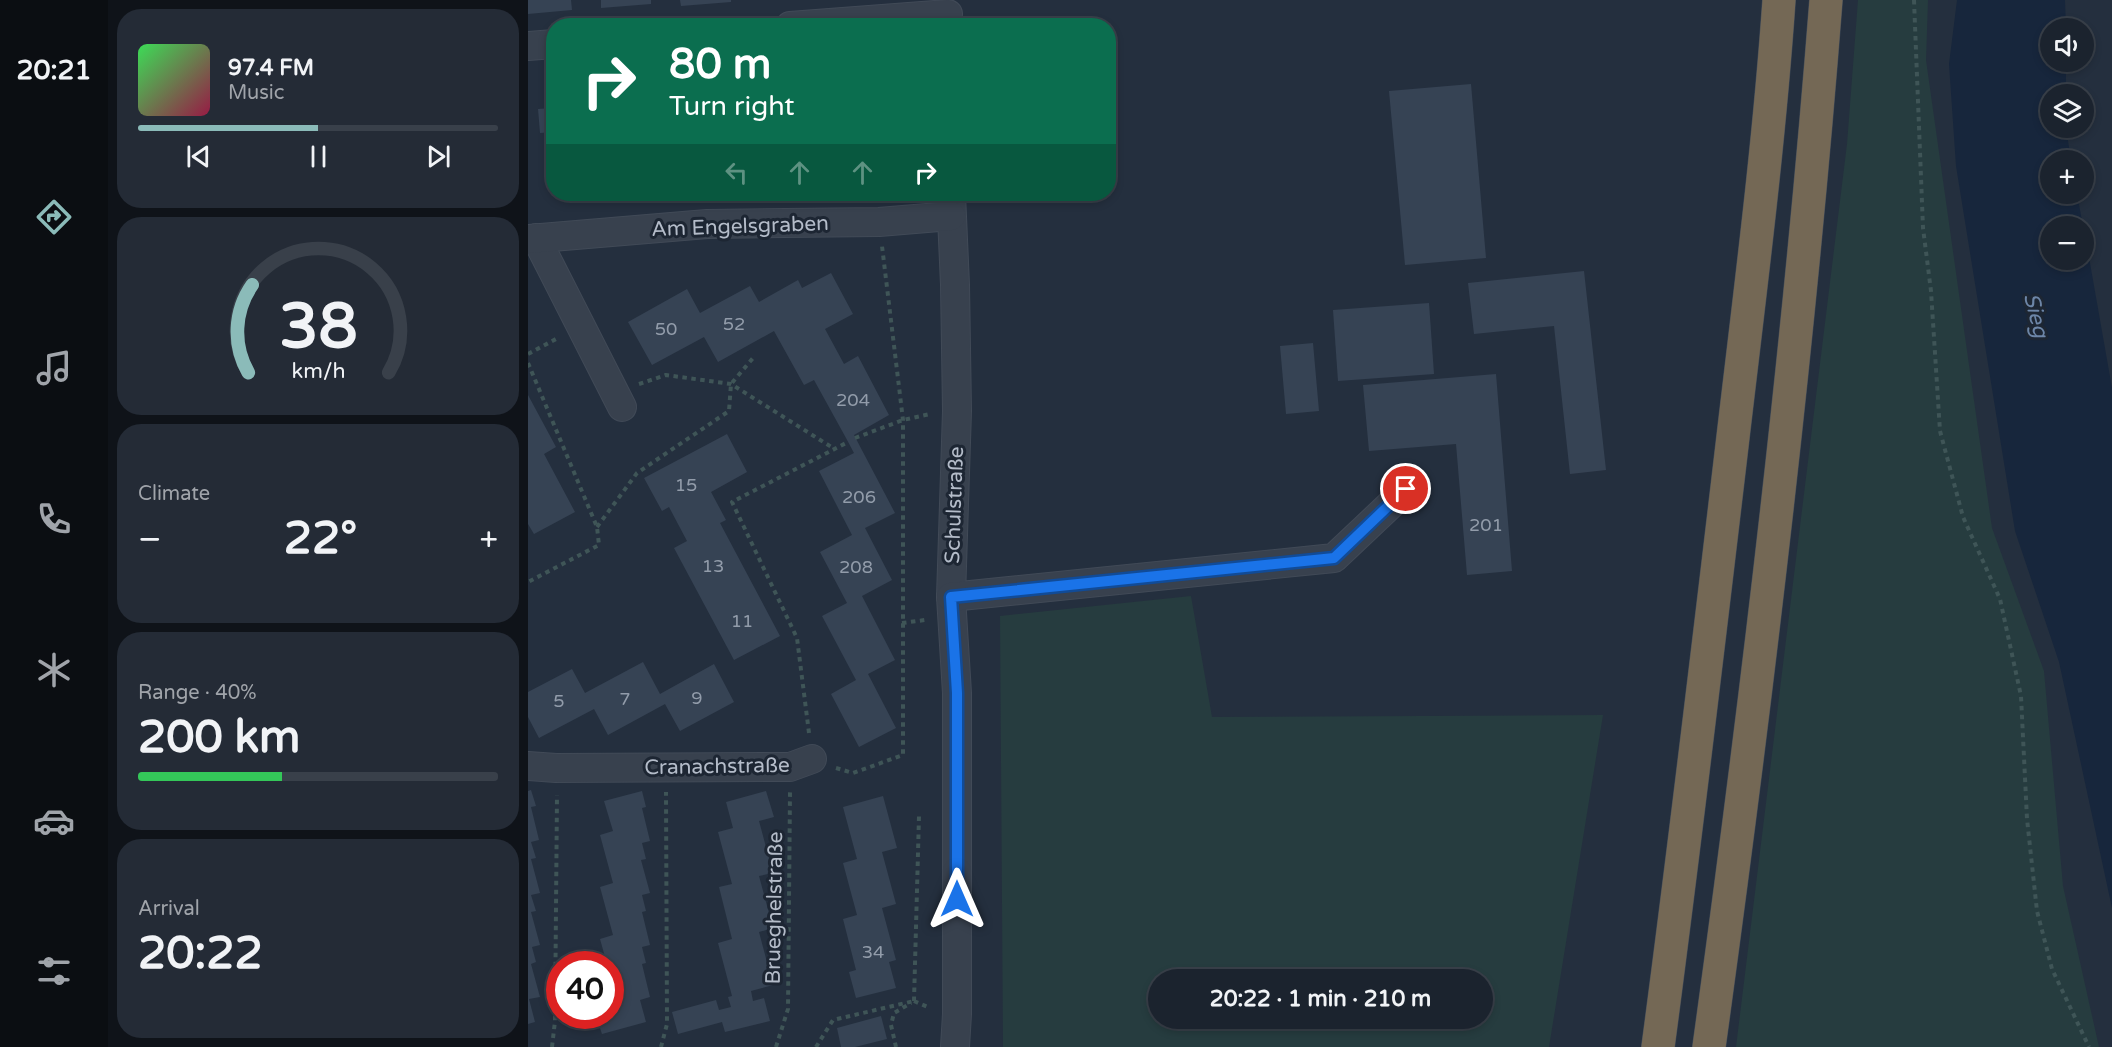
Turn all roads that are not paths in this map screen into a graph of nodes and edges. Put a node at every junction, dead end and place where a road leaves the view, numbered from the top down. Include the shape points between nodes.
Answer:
1 (1779, 0) edge
2 (1826, 0) edge
3 (948, 13) edge
4 (887, 18) edge
5 (546, 45) edge
6 (528, 46) edge
7 (951, 205) edge
8 (532, 238) edge
9 (618, 399) road end
10 (1406, 489) dead end
11 (951, 597) junction
12 (801, 763) road end
13 (528, 766) edge
14 (956, 1047) edge
15 (1658, 1047) edge
16 (1709, 1047) edge

1 - 15 highway via 1741,373
2 - 16 highway via 1790,397 1744,794
3 - 4 street
5 - 6 street
7 - 8 street, Am Engelsgraben via 879,222 707,224
7 - 11 street, Schulstraße via 957,411
8 - 9 street
10 - 11 street via 1334,558
11 - 14 street, Schulstraße via 957,693
12 - 13 street, Cranachstraße

